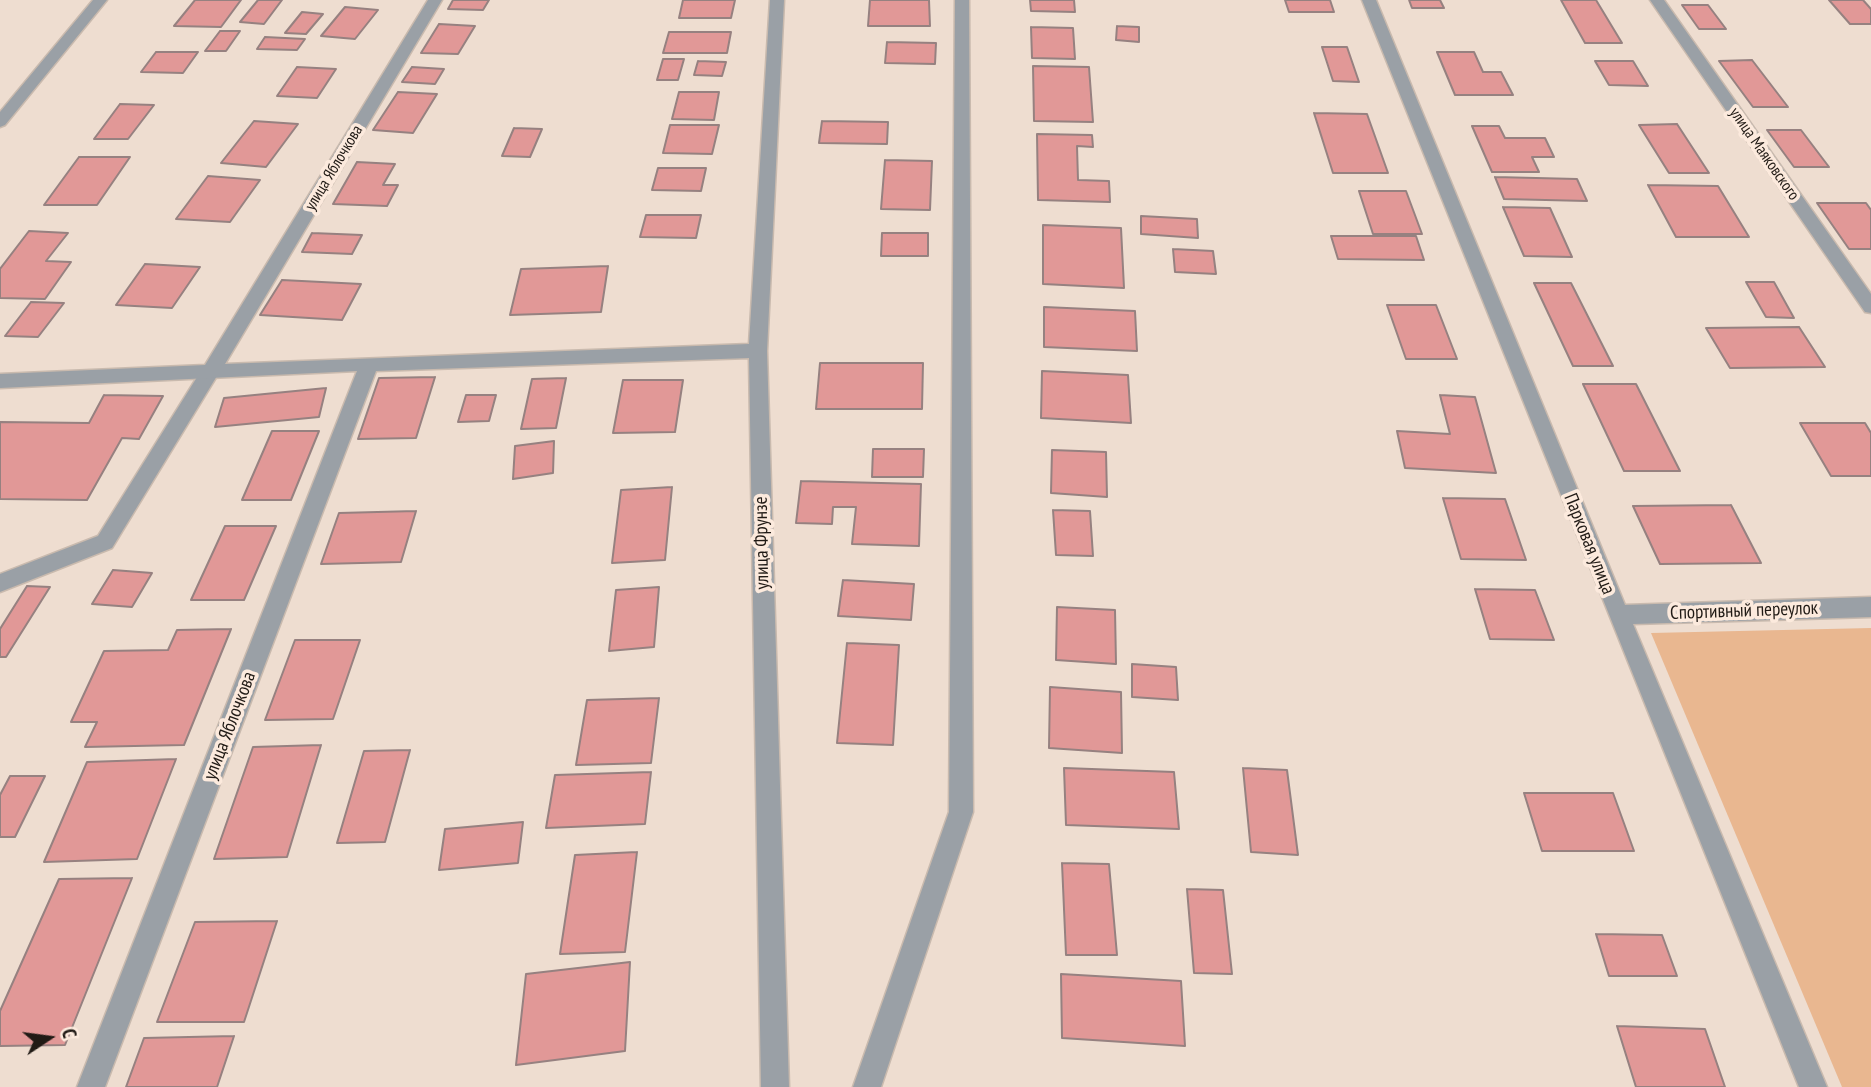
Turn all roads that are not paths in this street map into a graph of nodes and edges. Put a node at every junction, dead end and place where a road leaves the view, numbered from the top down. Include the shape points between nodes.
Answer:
1 (100, 0) edge
2 (435, 0) edge
3 (777, 0) edge
4 (962, 0) edge
5 (1369, 0) edge
6 (1657, 0) edge
7 (0, 122) edge
8 (1871, 307) edge
9 (758, 351) junction
10 (369, 364) junction
11 (211, 371) junction
12 (0, 381) edge
13 (0, 583) edge
14 (1871, 607) edge
15 (1618, 615) junction
16 (91, 1087) edge
17 (775, 1087) edge
18 (867, 1087) edge
19 (1813, 1087) edge

1 - 7 street
2 - 11 street, улица Яблочкова
3 - 9 street, улица Фрунзе
4 - 18 street via 961,813
5 - 15 street, Парковая улица
6 - 8 street, улица Маяковского
9 - 10 street
9 - 17 street, улица Фрунзе
10 - 11 street
10 - 16 street, улица Яблочкова
11 - 12 street
11 - 13 street, улица Яблочкова via 104,542
14 - 15 street, Спортивный переулок
15 - 19 street, Парковая улица

